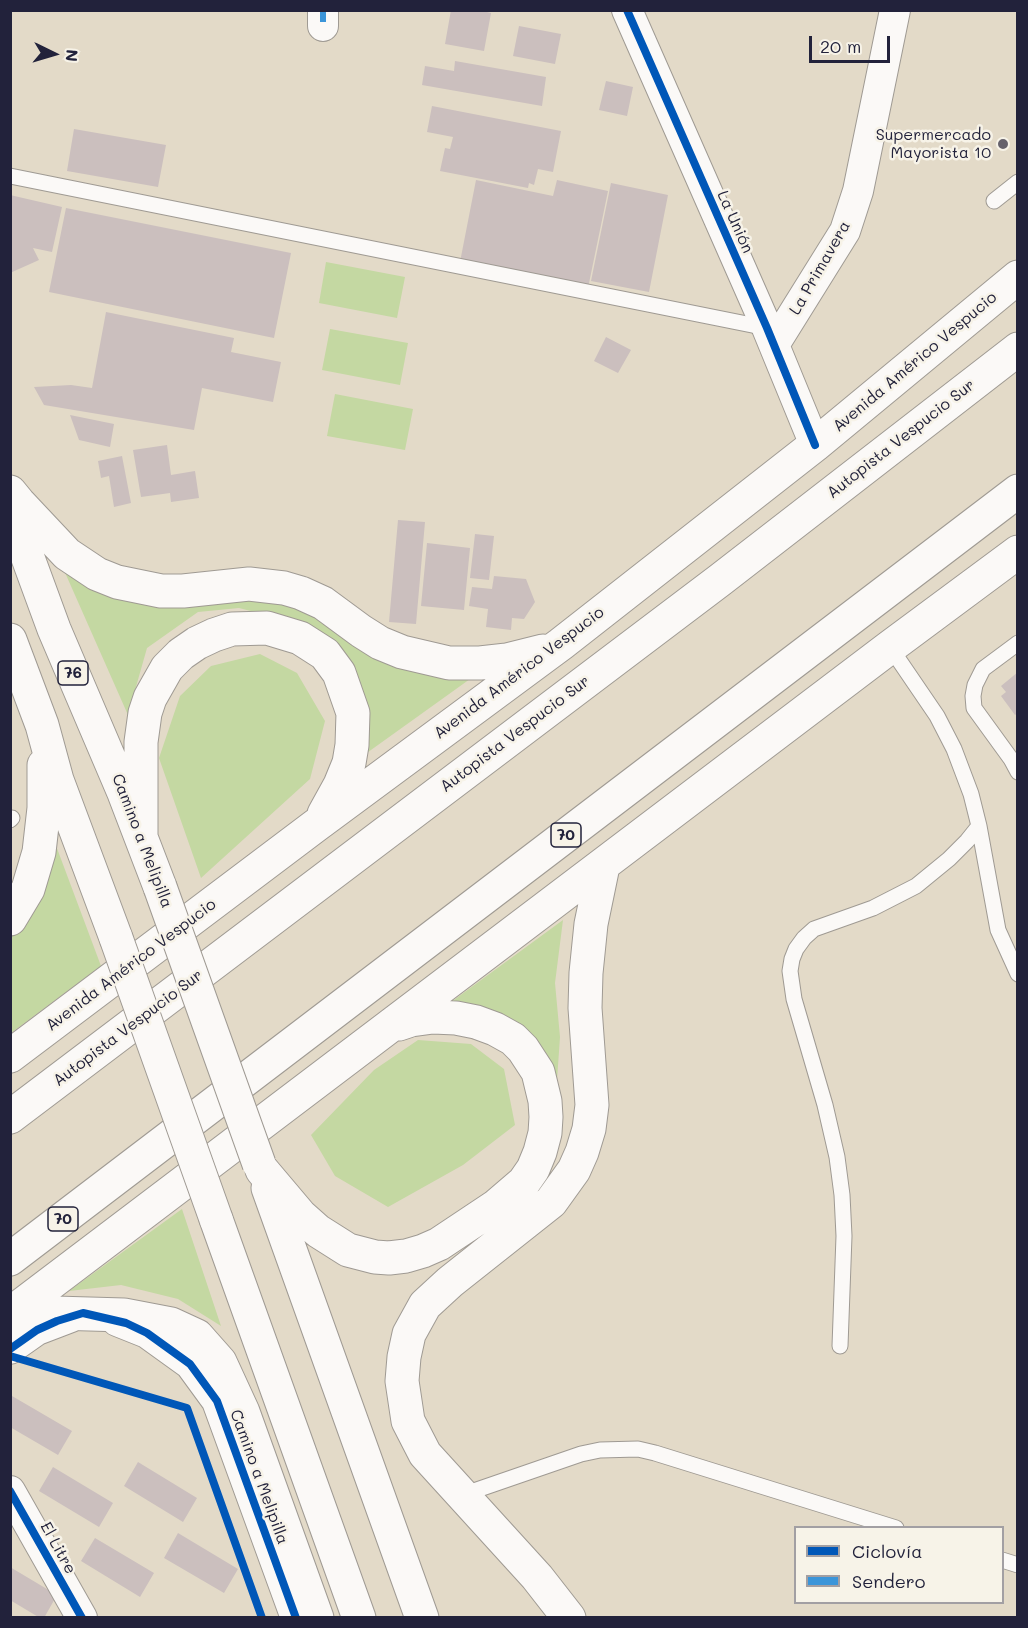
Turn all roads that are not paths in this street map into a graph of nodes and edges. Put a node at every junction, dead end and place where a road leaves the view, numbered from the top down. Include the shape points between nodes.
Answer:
1 (627, 10) edge
2 (895, 10) edge
3 (10, 176) edge
4 (1017, 182) edge
5 (994, 201) dead end
6 (1017, 277) edge
7 (770, 337) junction
8 (1017, 349) edge
9 (815, 445) junction
10 (1017, 491) edge
11 (10, 492) edge
12 (10, 509) edge
13 (1017, 552) edge
14 (10, 640) edge
15 (1017, 643) edge
16 (561, 644) junction
17 (890, 646) junction
18 (42, 725) junction
19 (1017, 772) edge
20 (315, 826) junction
21 (979, 826) junction
22 (141, 836) junction
23 (603, 866) junction
24 (10, 919) edge
25 (1017, 974) edge
26 (390, 1027) junction
27 (10, 1056) edge
28 (10, 1117) edge
29 (260, 1167) junction
30 (10, 1259) edge
31 (83, 1313) junction
32 (10, 1314) edge
33 (10, 1319) edge
34 (840, 1346) dead end
35 (10, 1349) edge
36 (10, 1491) edge
37 (461, 1495) junction
38 (893, 1526) edge
39 (82, 1617) edge
40 (296, 1617) edge
41 (317, 1617) edge
42 (359, 1617) edge
43 (422, 1617) edge
44 (569, 1617) edge

1 - 7 street, La Unión
2 - 7 street, La Primavera via 858,191 844,231
3 - 7 lane
4 - 5 lane
6 - 9 main road, Avenida Américo Vespucio
7 - 9 street, La Unión
8 - 28 main road, Autopista Vespucio Sur via 720,580
9 - 16 main road, Avenida Américo Vespucio
10 - 30 main road, 70
11 - 16 main road via 67,554 117,582 161,591 239,584 284,588 323,603 381,643 449,663 507,660
12 - 22 main road, Camino a Melipilla / 76 via 54,629
13 - 17 main road
14 - 18 main road
15 - 19 lane via 982,669 973,696 974,708
16 - 20 main road, Avenida Américo Vespucio
17 - 21 lane via 954,749
17 - 23 main road
18 - 24 main road via 44,808 39,852 28,889
18 - 42 main road, bridge via 57,780
20 - 22 main road via 349,763 354,729 349,699 339,673 325,654 284,632 250,627 214,634 197,643 167,668 156,685 145,713 141,742
20 - 27 main road, Avenida Américo Vespucio
21 - 25 lane via 998,930
21 - 34 lane via 949,859 916,886 873,908 814,929 792,959 794,999 827,1115 842,1195
22 - 29 main road, Camino a Melipilla / 76, bridge
23 - 26 main road
23 - 37 main road via 586,973 592,1105 582,1152 551,1202 425,1305 406,1346 402,1381 408,1421 425,1454
26 - 29 main road via 411,1020 456,1018 495,1029 523,1049 538,1072 546,1117 540,1152 524,1182 439,1244 389,1258 348,1250 318,1231
26 - 32 main road
29 - 43 main road, Camino a Melipilla
31 - 33 main road
31 - 35 street via 37,1330
31 - 40 street, Camino a Melipilla via 126,1323 147,1333 190,1364 204,1380 217,1401
31 - 41 main road via 171,1324 197,1336 220,1362 243,1412
36 - 39 street, El Litre
37 - 38 lane via 581,1454 638,1449
37 - 44 main road

